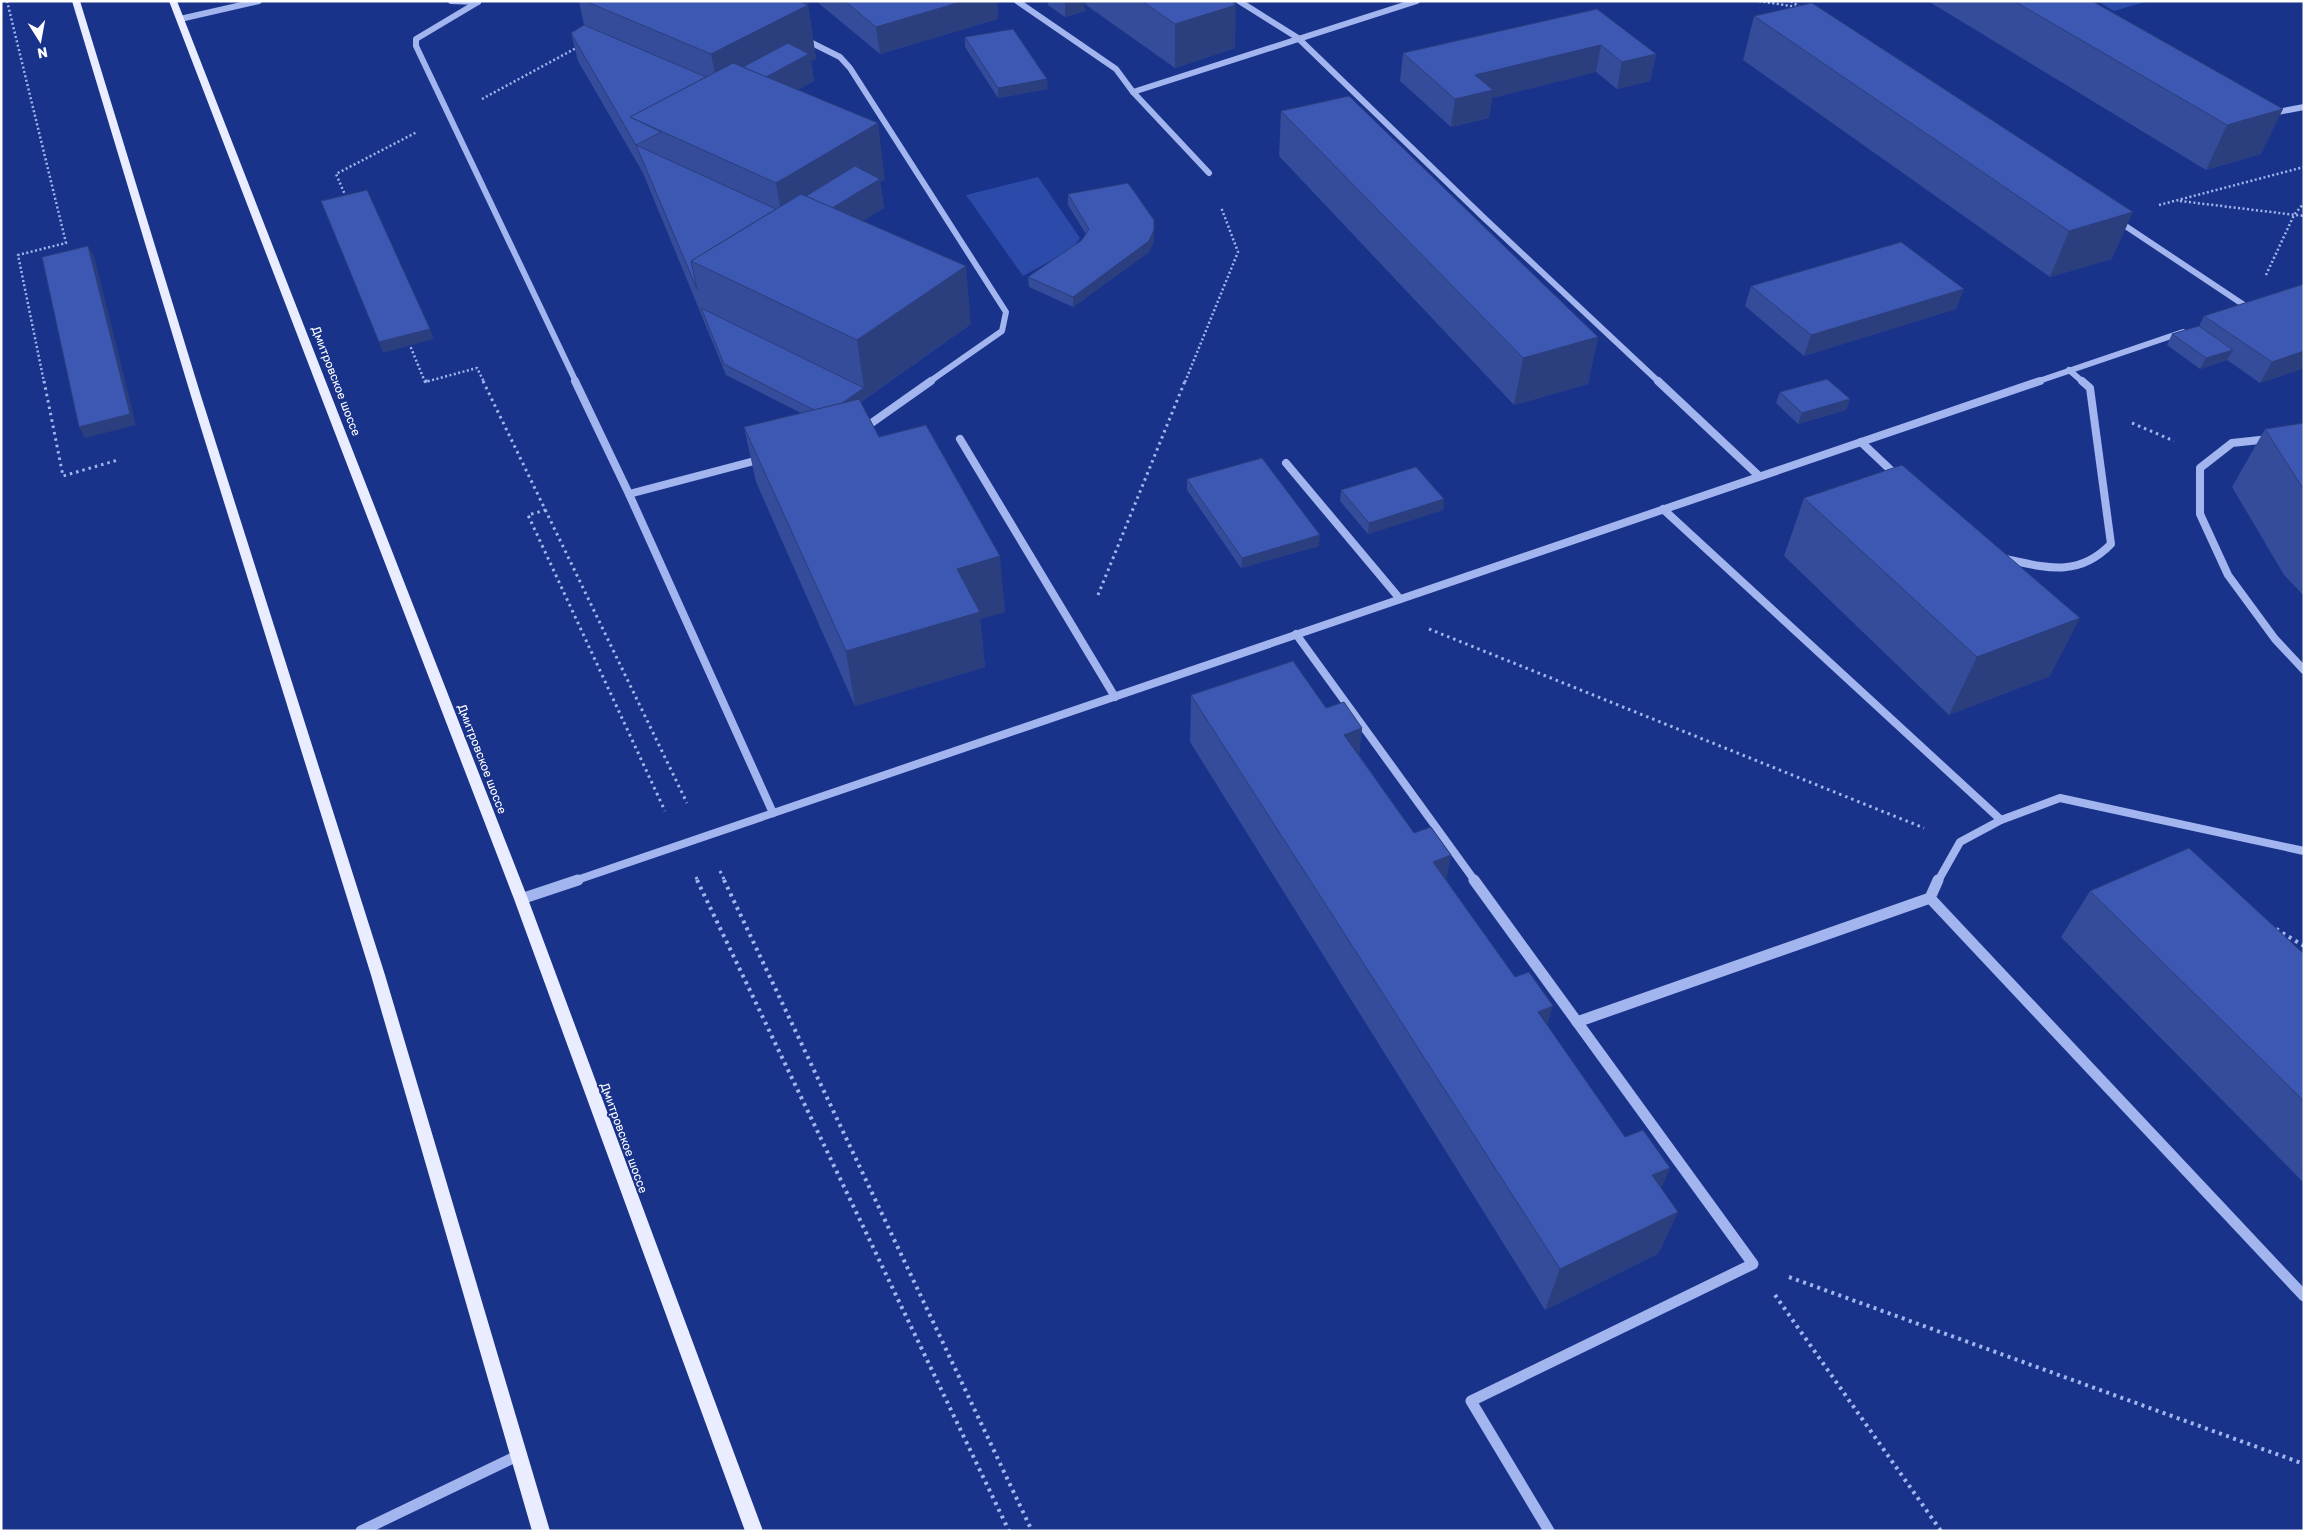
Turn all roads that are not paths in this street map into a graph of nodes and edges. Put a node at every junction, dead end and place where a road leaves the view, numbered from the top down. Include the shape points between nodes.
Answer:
1 (76, 1) edge
2 (173, 1) edge
3 (259, 1) edge
4 (451, 1) edge
5 (1017, 1) edge
6 (1239, 1) edge
7 (1417, 1) edge
8 (480, 2) edge
9 (180, 19) junction
10 (792, 34) dead end
11 (1298, 38) junction
12 (1133, 92) junction
13 (2304, 107) edge
14 (2264, 115) edge
15 (1209, 173) road end
16 (2113, 217) edge
17 (2259, 306) edge
18 (2250, 309) junction
19 (2240, 312) edge
20 (2194, 328) edge
21 (2069, 370) junction
22 (857, 431) edge
23 (960, 439) dead end
24 (1861, 442) junction
25 (2281, 442) edge
26 (768, 457) edge
27 (1286, 463) dead end
28 (1759, 476) junction
29 (1904, 482) edge
30 (629, 494) junction
31 (1663, 509) junction
32 (1990, 556) edge
33 (1400, 599) junction
34 (1296, 634) junction
35 (2304, 670) edge
36 (1115, 697) junction
37 (773, 813) junction
38 (2001, 820) junction
39 (2304, 851) edge
40 (1930, 898) junction
41 (522, 899) junction
42 (1577, 1022) junction
43 (2304, 1296) edge
44 (519, 1455) junction
45 (361, 1531) edge
46 (541, 1531) edge
47 (754, 1531) edge
48 (1548, 1531) edge

1 - 44 main road via 375,965
2 - 9 main road, Дмитровское шоссе
3 - 9 lane
4 - 8 lane
5 - 12 lane via 1116,69
6 - 11 lane
7 - 11 lane
8 - 30 lane via 416,39 416,46
9 - 41 main road, Дмитровское шоссе
10 - 22 lane via 827,49 850,68 1006,312 1002,331
11 - 12 lane
11 - 28 lane
12 - 15 lane
13 - 14 lane
16 - 18 lane
17 - 18 lane
18 - 19 lane
20 - 21 lane
21 - 24 lane
21 - 32 lane via 2090,388 2111,544 2093,560 2072,568 2041,567
23 - 36 lane
24 - 28 lane
24 - 29 lane
25 - 35 lane via 2273,439 2232,443 2200,468 2200,514 2228,575 2275,639
26 - 30 lane
27 - 33 lane
28 - 31 lane
30 - 37 lane
31 - 33 lane
31 - 38 lane
33 - 34 lane
34 - 36 lane
34 - 42 lane
36 - 37 lane
37 - 41 lane
38 - 39 lane via 2060,798
38 - 40 lane via 1960,842
40 - 42 lane
40 - 43 lane
41 - 47 main road, Дмитровское шоссе
42 - 48 lane via 1753,1264 1471,1401
44 - 45 lane
44 - 46 main road

